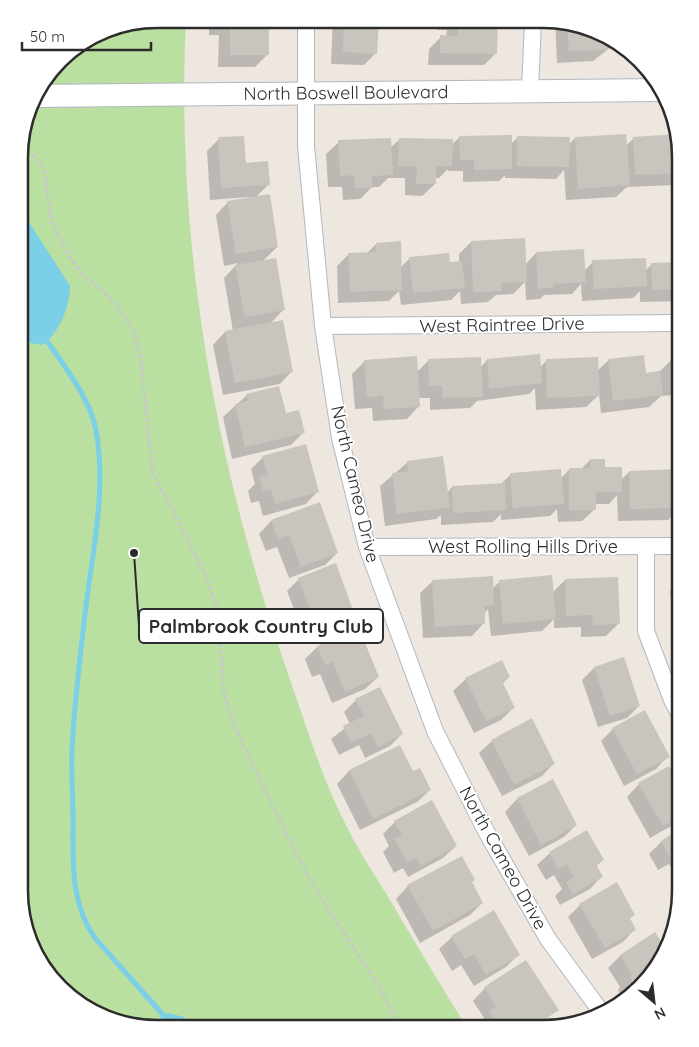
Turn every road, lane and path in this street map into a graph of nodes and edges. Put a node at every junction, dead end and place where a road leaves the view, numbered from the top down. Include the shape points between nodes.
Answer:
1 (306, 28) edge
2 (533, 28) edge
3 (653, 90) edge
4 (530, 91) junction
5 (306, 94) junction
6 (43, 96) edge
7 (28, 153) edge
8 (672, 323) edge
9 (323, 326) junction
10 (646, 546) junction
11 (671, 546) edge
12 (367, 547) junction
13 (671, 698) edge
14 (598, 1007) edge
15 (396, 1019) edge

1 - 5 street, North Cameo Drive
2 - 4 street
3 - 4 street, North Boswell Boulevard
4 - 5 street, North Boswell Boulevard
5 - 6 street, North Boswell Boulevard
5 - 9 street, North Cameo Drive via 306,146
7 - 15 path via 41,164 51,221 70,258 114,302 134,331 141,360 152,471 205,574 218,609 224,692 235,727 292,848 381,990
8 - 9 street, West Raintree Drive
9 - 12 street, North Cameo Drive via 340,438
10 - 11 street, West Rolling Hills Drive
10 - 12 street, West Rolling Hills Drive
10 - 13 street via 646,631
12 - 14 street, North Cameo Drive via 435,731 487,833 548,939

